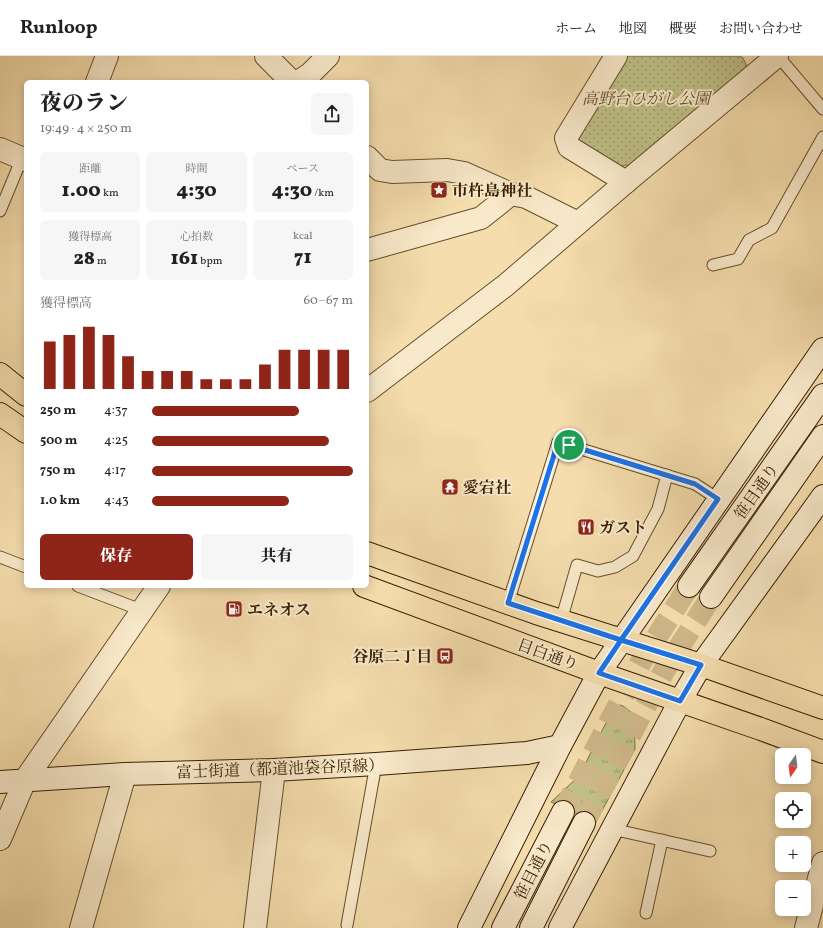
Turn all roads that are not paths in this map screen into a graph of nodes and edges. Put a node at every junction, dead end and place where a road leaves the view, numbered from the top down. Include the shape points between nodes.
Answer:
1 (107, 56) edge
2 (266, 56) edge
3 (328, 56) edge
4 (616, 56) edge
5 (770, 58) edge
6 (98, 80) edge
7 (290, 80) edge
8 (301, 80) edge
9 (823, 108) edge
10 (823, 137) edge
11 (0, 149) edge
12 (24, 159) edge
13 (369, 159) edge
14 (626, 182) junction
15 (511, 194) junction
16 (0, 211) edge
17 (578, 223) junction
18 (369, 249) edge
19 (713, 265) dead end
20 (823, 349) edge
21 (0, 374) edge
22 (369, 389) edge
23 (24, 393) edge
24 (823, 395) edge
25 (0, 414) edge
26 (24, 431) edge
27 (823, 436) edge
28 (667, 475) junction
29 (823, 496) edge
30 (718, 499) junction
31 (369, 554) edge
32 (0, 557) edge
33 (24, 565) edge
34 (689, 586) tunnel mouth
35 (83, 588) edge
36 (158, 588) edge
37 (369, 588) edge
38 (711, 597) tunnel mouth
39 (508, 603) junction
40 (141, 610) junction
41 (560, 621) junction
42 (621, 640) junction
43 (701, 665) junction
44 (599, 673) junction
45 (680, 701) junction
46 (823, 708) edge
47 (560, 746) junction
48 (823, 752) edge
49 (376, 764) junction
50 (274, 770) junction
51 (126, 774) junction
52 (26, 780) junction
53 (0, 782) edge
54 (562, 812) tunnel mouth
55 (584, 823) tunnel mouth
56 (612, 828) junction
57 (0, 839) edge
58 (662, 840) junction
59 (710, 850) dead end
60 (823, 863) edge
61 (646, 913) dead end
62 (347, 925) dead end
63 (81, 928) edge
64 (255, 928) edge
65 (469, 928) edge
66 (503, 928) edge
67 (531, 928) edge
68 (560, 928) edge
69 (806, 928) edge

1 - 6 main road
2 - 7 main road
3 - 8 main road
4 - 14 main road via 566,138 569,147
5 - 9 lane
5 - 14 main road
10 - 19 lane via 772,228 749,240 738,259
11 - 12 main road
12 - 16 lane
13 - 15 main road via 380,170 392,172 446,170 464,173
14 - 17 main road
15 - 17 main road via 526,198
15 - 18 main road via 481,218
17 - 22 main road via 506,285
20 - 30 main road
21 - 23 main road
24 - 34 main road, 笹目通り
25 - 26 main road
27 - 38 main road, 笹目通り
28 - 30 lane via 695,484
28 - 39 lane via 558,442
28 - 41 lane via 658,510 633,556 616,567 598,571 577,565
29 - 43 main road
30 - 42 main road
31 - 39 main road
32 - 33 lane
35 - 40 lane
36 - 40 main road
37 - 44 main road, 目白通り
39 - 41 main road
40 - 52 main road
41 - 42 main road
42 - 43 main road
42 - 44 main road
43 - 45 main road
43 - 46 main road
44 - 45 main road, 目白通り
44 - 47 main road
45 - 48 main road, 目白通り
45 - 56 main road
47 - 49 main road, 富士街道（都道池袋谷原線） via 527,753
47 - 65 main road
49 - 50 main road, 富士街道（都道池袋谷原線）
49 - 62 lane
50 - 51 main road, 富士街道（都道池袋谷原線）
50 - 64 main road
51 - 52 main road, 富士街道（都道池袋谷原線）
51 - 63 main road
52 - 53 main road, 富士街道（都道池袋谷原線）
52 - 57 main road
54 - 66 main road, 笹目通り
55 - 67 main road, 笹目通り
56 - 58 lane
56 - 68 main road
58 - 59 lane
58 - 61 lane
60 - 69 main road

